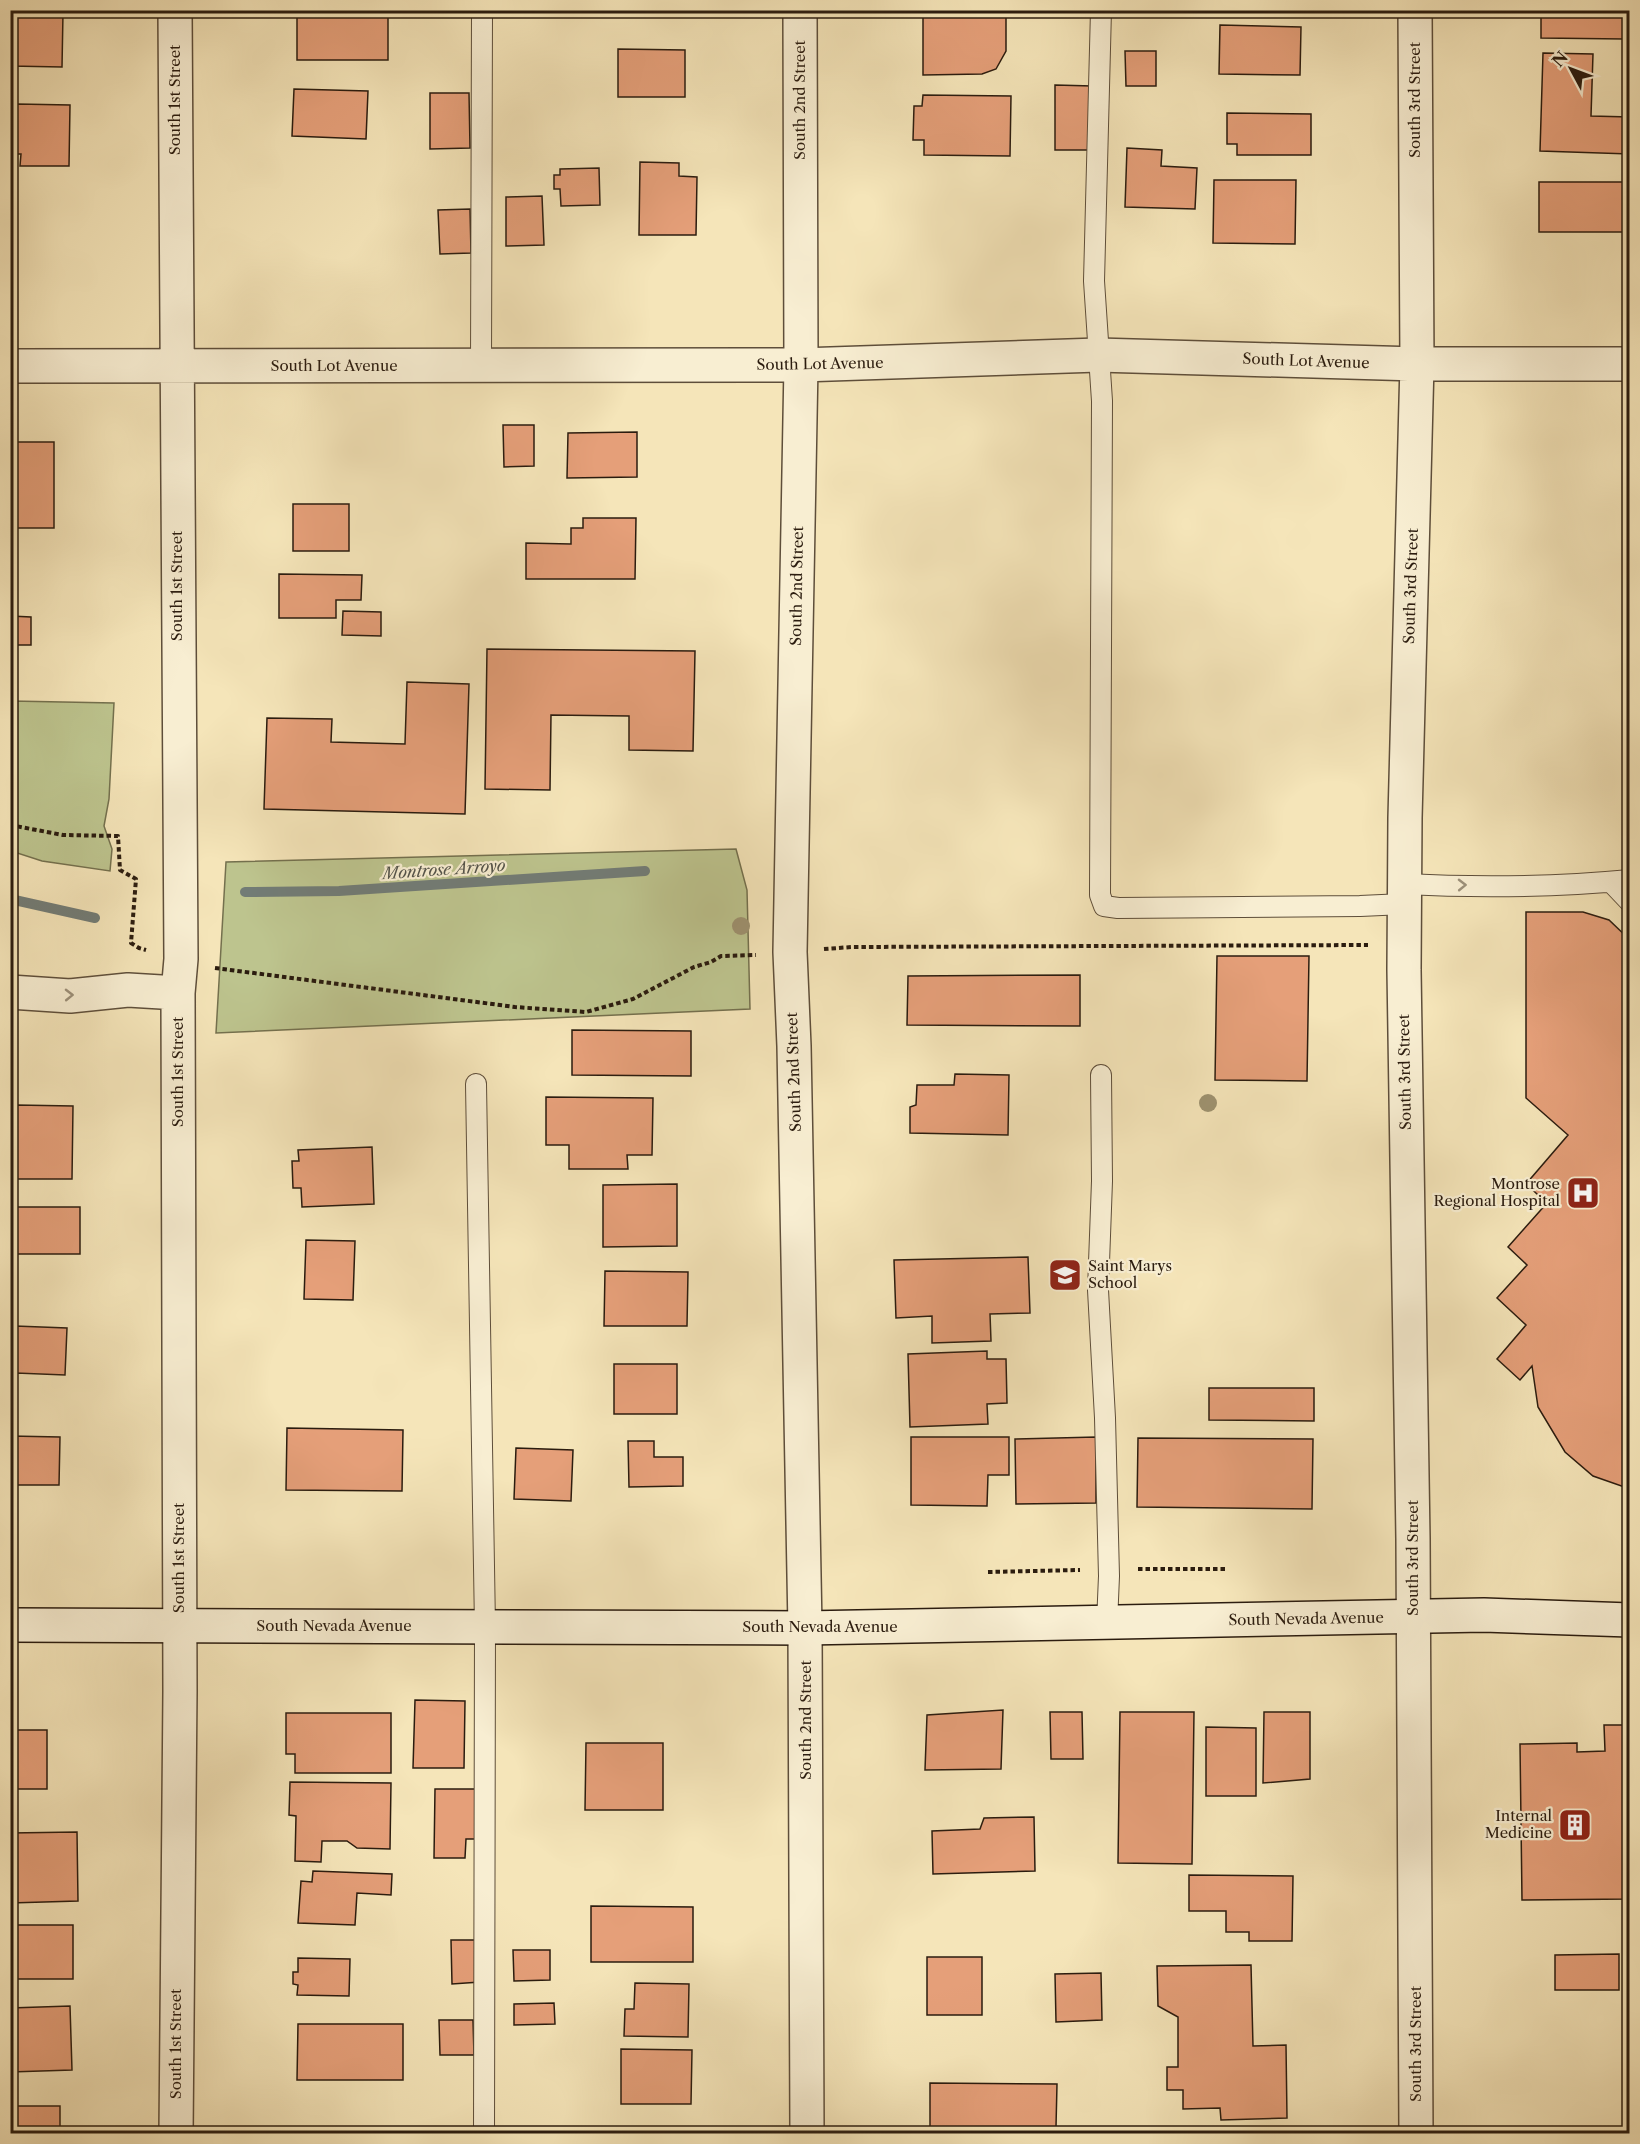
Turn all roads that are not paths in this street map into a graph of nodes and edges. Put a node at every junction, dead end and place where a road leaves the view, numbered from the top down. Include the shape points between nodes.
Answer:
1 (175, 10) edge
2 (482, 10) edge
3 (800, 10) edge
4 (1101, 10) edge
5 (1414, 10) edge
6 (1098, 355) junction
7 (1417, 364) junction
8 (1629, 364) edge
9 (801, 365) junction
10 (10, 366) edge
11 (481, 366) junction
12 (176, 367) junction
13 (1620, 881) edge
14 (1404, 894) junction
15 (1629, 902) edge
16 (10, 992) edge
17 (178, 993) junction
18 (1101, 1076) dead end
19 (476, 1084) dead end
20 (1413, 1617) junction
21 (1629, 1620) edge
22 (1107, 1623) junction
23 (179, 1625) junction
24 (10, 1626) edge
25 (485, 1627) junction
26 (806, 1628) junction
27 (176, 2133) edge
28 (484, 2133) edge
29 (807, 2133) edge
30 (1416, 2133) edge

1 - 12 street, South 1st Street
2 - 11 lane
3 - 9 street, South 2nd Street
4 - 6 lane via 1094,281
5 - 7 street, South 3rd Street
6 - 7 street, South Lot Avenue
6 - 9 street, South Lot Avenue
6 - 14 lane via 1102,401 1100,895 1104,906 1360,906
7 - 8 street, South Lot Avenue
7 - 14 street, South 3rd Street
9 - 11 street, South Lot Avenue
9 - 26 street, South 2nd Street via 790,951
10 - 12 street, South Lot Avenue
11 - 12 street, South Lot Avenue
12 - 17 street, South 1st Street via 181,959
14 -> 13 lane via 1437,885
13 - 15 lane
14 - 20 street, South 3rd Street
16 -> 17 street via 70,996 128,990
17 - 23 street, South 1st Street
18 - 22 lane via 1098,1290 1108,1523
19 - 25 lane
20 - 21 street, South Nevada Avenue
20 - 22 street, South Nevada Avenue
20 - 30 street, South 3rd Street
22 - 26 street, South Nevada Avenue
23 - 24 street, South Nevada Avenue
23 - 25 street, South Nevada Avenue
23 - 27 street, South 1st Street
25 - 26 street, South Nevada Avenue
25 - 28 lane
26 - 29 street, South 2nd Street

